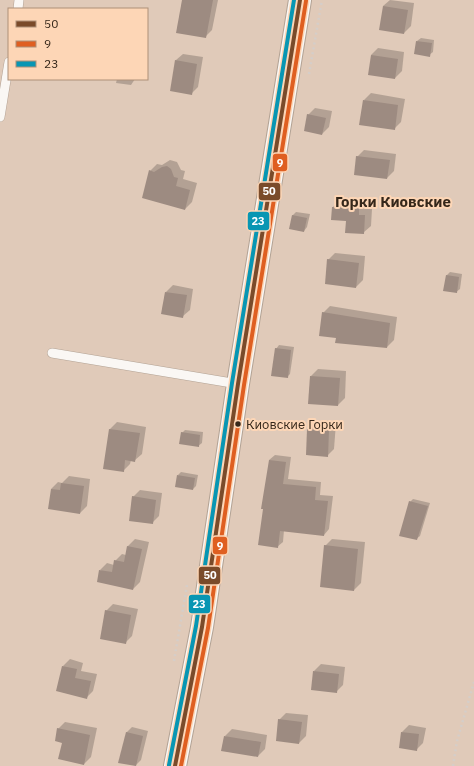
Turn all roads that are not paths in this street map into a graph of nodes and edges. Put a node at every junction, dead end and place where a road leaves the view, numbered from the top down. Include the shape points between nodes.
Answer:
1 (300, 0) edge
2 (8, 68) edge
3 (0, 117) edge
4 (52, 353) dead end
5 (238, 384) junction
6 (175, 766) edge

1 - 5 main road
2 - 3 lane
4 - 5 lane
5 - 6 main road via 202,627

